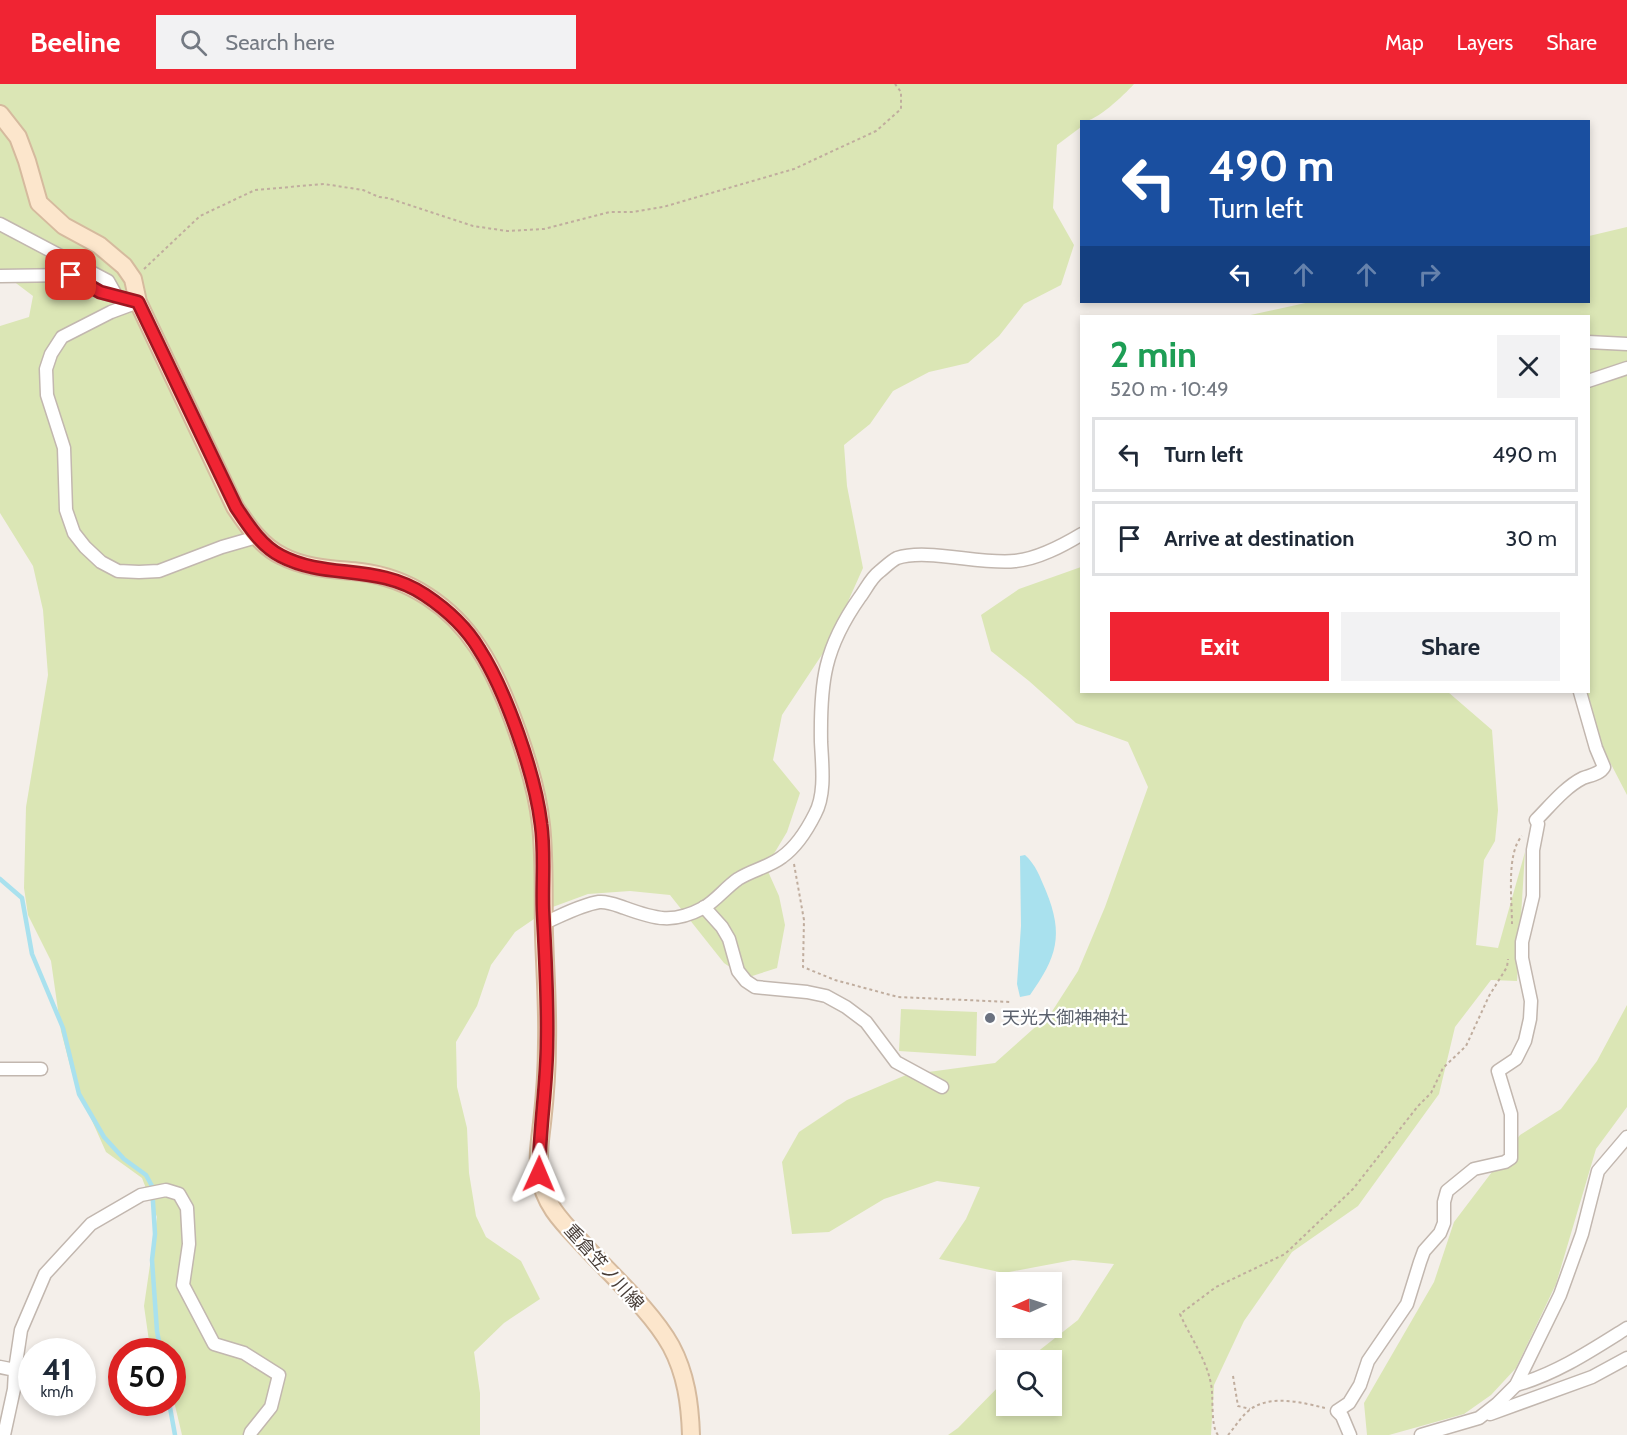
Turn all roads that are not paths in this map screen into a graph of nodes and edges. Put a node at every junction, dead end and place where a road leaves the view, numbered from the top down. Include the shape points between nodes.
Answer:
1 (0, 114) edge
2 (0, 224) edge
3 (0, 276) edge
4 (117, 297) junction
5 (138, 302) junction
6 (1590, 342) edge
7 (1627, 344) edge
8 (1627, 369) edge
9 (1590, 380) edge
10 (1080, 535) edge
11 (257, 537) junction
12 (1580, 693) edge
13 (704, 907) junction
14 (544, 924) junction
15 (0, 1069) edge
16 (41, 1069) dead end
17 (942, 1087) dead end
18 (1627, 1137) edge
19 (1618, 1148) junction
20 (1627, 1159) edge
21 (1627, 1328) edge
22 (1627, 1358) edge
23 (0, 1367) edge
24 (15, 1370) junction
25 (1516, 1384) junction
26 (1479, 1418) junction
27 (4, 1435) edge
28 (250, 1435) edge
29 (691, 1435) edge
30 (1350, 1435) edge
31 (1421, 1435) edge

1 - 5 main road, 重倉笠ノ川線 via 18,137 39,203 64,226 124,266 134,279
2 - 4 street via 108,280
3 - 4 street via 71,275
4 - 5 street
5 - 11 main road, 重倉笠ノ川線 via 236,507
5 - 11 street via 62,337 46,369 48,395 64,448 66,510 74,532 102,562 118,571 139,572 159,571
6 - 7 street
8 - 9 street
10 - 13 street via 1017,561 920,555 897,558 876,574 853,608 825,667 820,699 821,794 816,812 782,857 752,870
11 - 14 main road, 重倉笠ノ川線 via 280,556 304,565 363,572 396,580 419,591 443,607 480,649 508,708 533,786 541,824
12 - 30 street via 1604,767 1567,789 1536,820 1533,896 1522,942 1530,1019 1516,1059 1498,1071 1511,1114 1511,1158 1471,1170 1447,1191 1444,1223 1424,1251 1407,1304 1368,1361 1349,1403 1337,1411
13 - 14 street via 661,919 599,902
13 - 17 street via 729,939 738,971 746,981 755,987 826,996 866,1022 896,1062
14 - 29 main road, 重倉笠ノ川線 via 548,1041 539,1174 544,1195 572,1232 656,1323 671,1346 687,1390
15 - 16 street
18 - 19 street
19 - 20 street
19 - 25 street via 1598,1172 1582,1234 1560,1295
21 - 25 street via 1582,1356
22 - 26 street via 1592,1377
23 - 24 street
24 - 27 street
24 - 28 street via 21,1330 45,1274 91,1224 141,1195 166,1190 179,1194 187,1208 189,1244 183,1285 214,1344 244,1353 279,1375 271,1407
25 - 26 street
26 - 31 street

